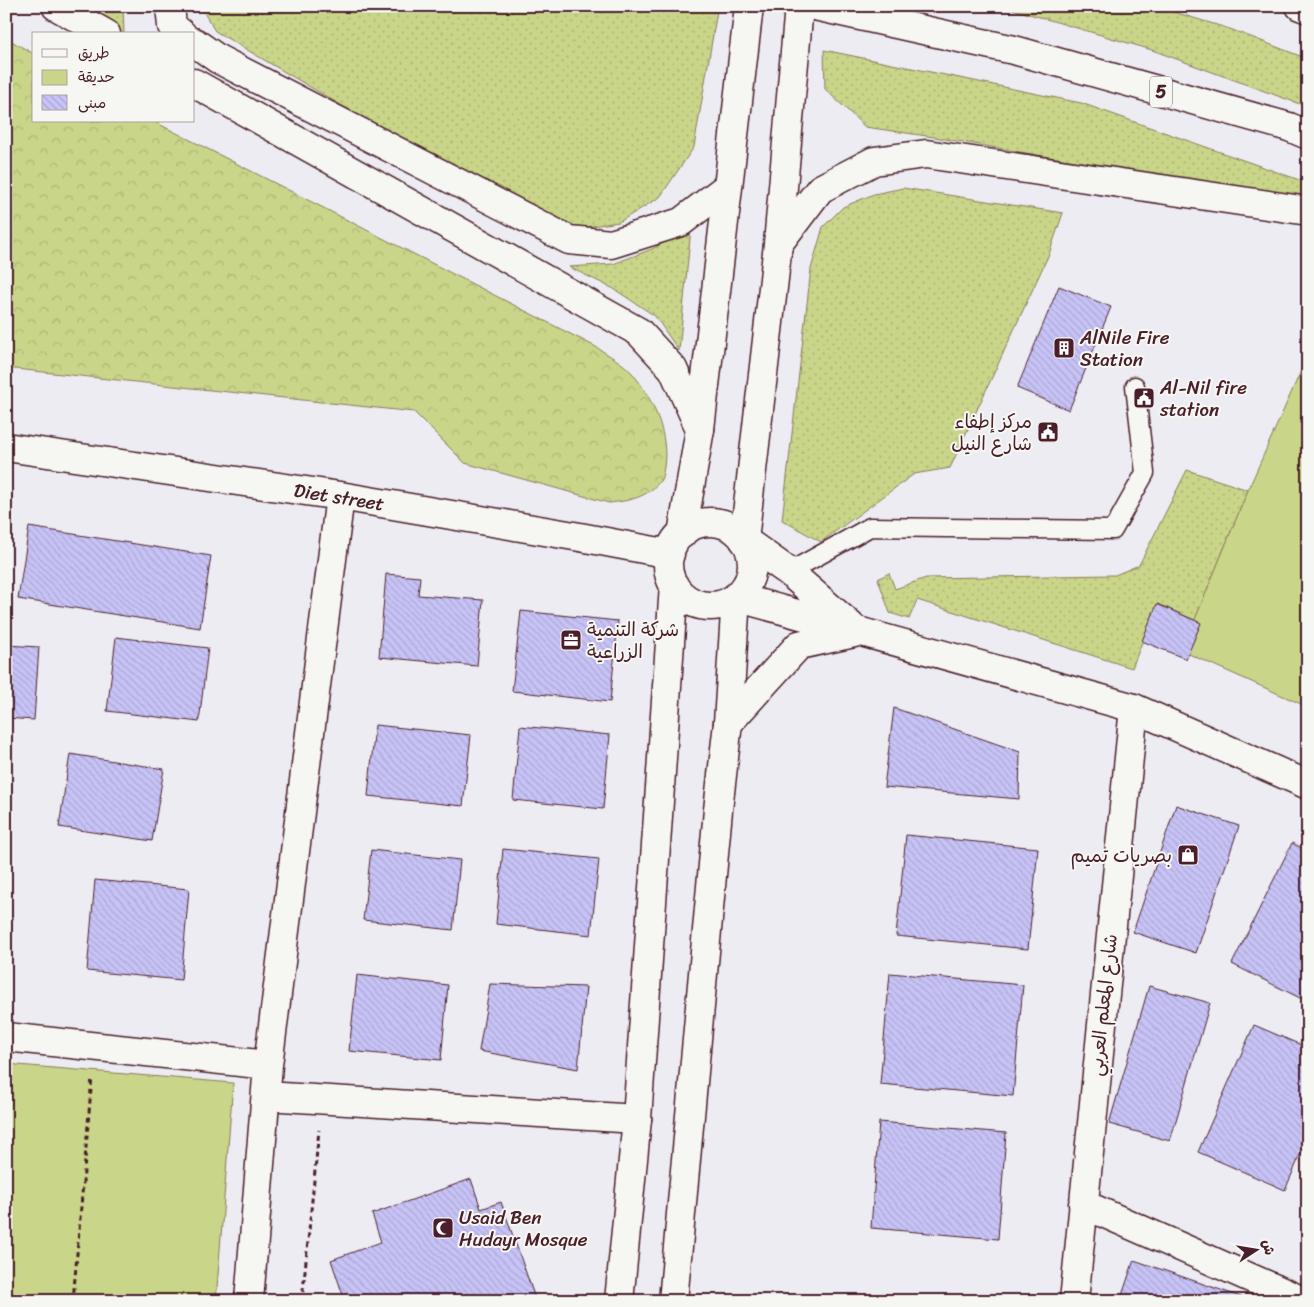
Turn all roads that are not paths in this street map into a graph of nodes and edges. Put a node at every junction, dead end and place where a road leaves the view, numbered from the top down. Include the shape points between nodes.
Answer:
1 (56, 6) edge
2 (170, 6) edge
3 (749, 6) edge
4 (799, 6) edge
5 (815, 6) edge
6 (1300, 6) edge
7 (1308, 9) edge
8 (102, 32) edge
9 (180, 32) edge
10 (195, 43) edge
11 (195, 84) edge
12 (1308, 135) edge
13 (728, 186) junction
14 (1308, 211) edge
15 (778, 244) junction
16 (1135, 386) dead end
17 (700, 429) junction
18 (11, 455) edge
19 (340, 496) junction
20 (744, 540) junction
21 (676, 544) junction
22 (788, 572) junction
23 (674, 585) junction
24 (736, 597) junction
25 (857, 632) junction
26 (1134, 708) junction
27 (728, 723) junction
28 (1308, 785) edge
29 (6, 1037) edge
30 (268, 1065) junction
31 (266, 1096) junction
32 (637, 1120) junction
33 (1083, 1204) junction
34 (249, 1301) edge
35 (620, 1301) edge
36 (673, 1301) edge
37 (1074, 1301) edge
38 (1303, 1301) edge

1 - 8 main road
2 - 9 main road via 172,26
3 - 13 main road
4 - 15 main road
5 - 12 main road, 5 via 1014,50
6 - 7 main road
10 - 13 main road via 218,59 569,240 611,244 681,222
11 - 17 main road via 639,332 673,370
13 - 17 main road
14 - 15 main road via 926,154 874,161 820,189
15 - 20 main road
16 - 22 lane via 1145,473 1113,530 870,527
17 - 21 main road
18 - 19 main road, Diet street
19 - 21 main road, Diet street via 580,537
19 - 30 main road
20 - 21 main road via 734,529 706,522 692,526
20 - 22 main road
20 - 24 main road via 752,564 745,588
21 - 23 main road via 669,572
22 - 25 main road
23 - 24 main road via 695,604 724,604
23 - 32 main road
24 - 25 main road
24 - 27 main road
25 - 26 main road
25 - 27 main road via 799,645
26 - 28 main road
26 - 33 main road, شارع المعلم العربي
27 - 36 main road
29 - 30 main road
30 - 31 main road
31 - 32 main road
31 - 34 main road
32 - 35 main road
33 - 37 main road, شارع المعلم العربي
33 - 38 main road

